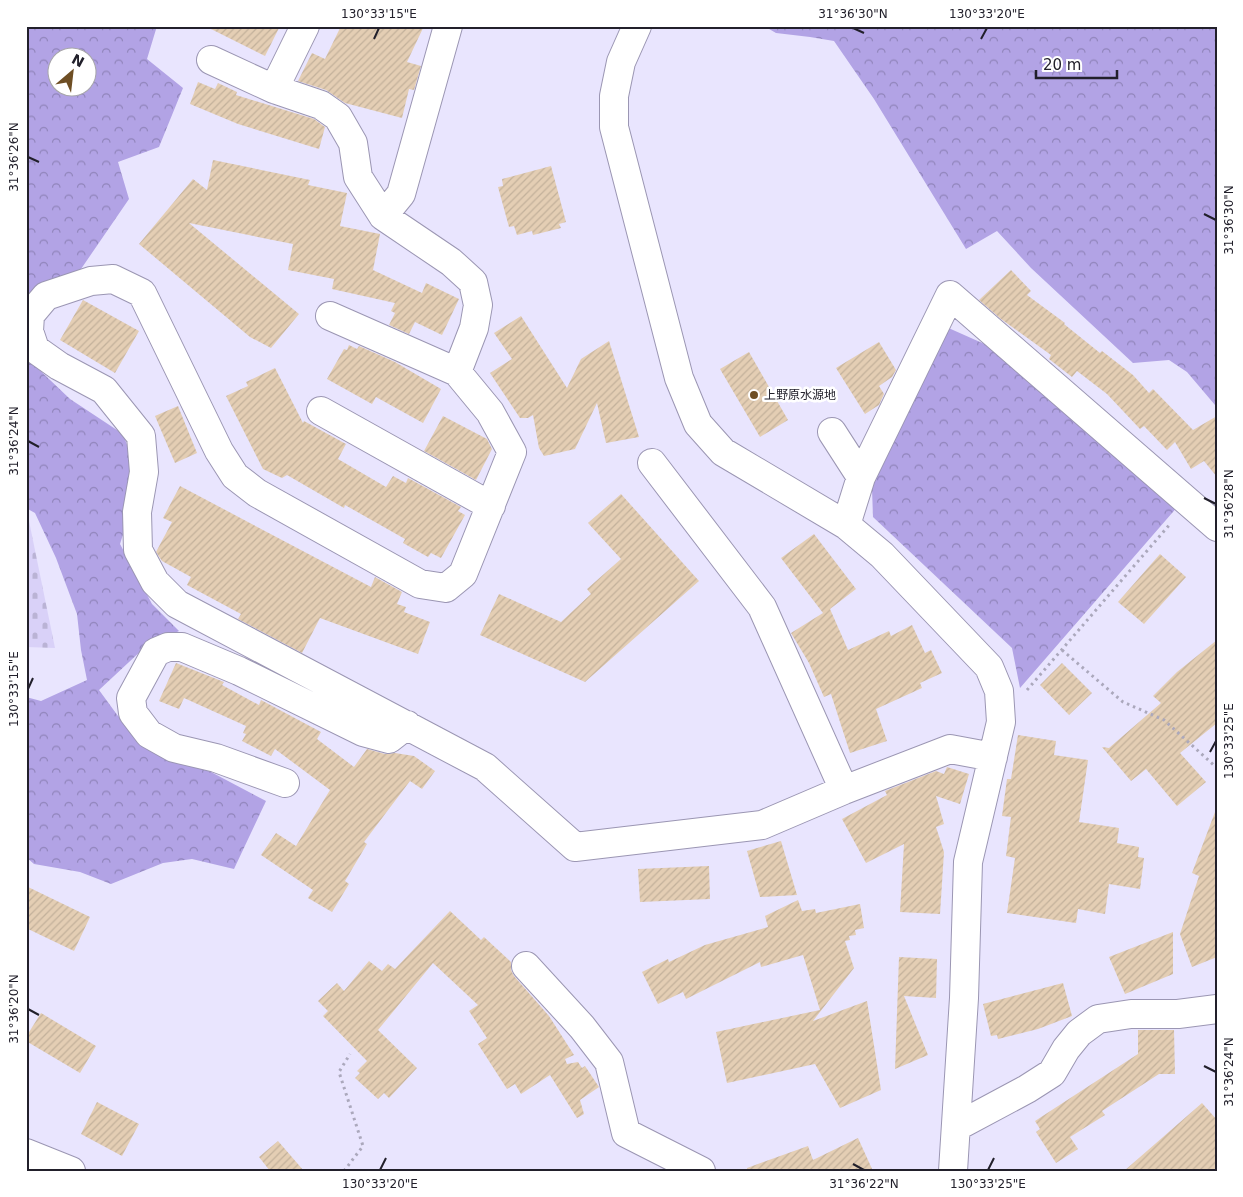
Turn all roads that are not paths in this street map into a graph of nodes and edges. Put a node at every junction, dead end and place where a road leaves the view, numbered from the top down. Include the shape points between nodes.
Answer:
1 (305, 26) edge
2 (448, 26) edge
3 (636, 26) edge
4 (211, 60) dead end
5 (274, 88) junction
6 (383, 216) junction
7 (330, 316) dead end
8 (457, 372) junction
9 (321, 411) dead end
10 (832, 432) dead end
11 (652, 463) dead end
12 (861, 477) junction
13 (491, 506) junction
14 (846, 526) junction
15 (1217, 527) edge
16 (407, 726) junction
17 (993, 757) junction
18 (284, 783) dead end
19 (844, 790) junction
20 (526, 966) dead end
21 (1217, 1008) edge
22 (956, 1127) junction
23 (26, 1152) edge
24 (701, 1170) edge
25 (71, 1171) edge
26 (953, 1171) edge

1 - 5 street
2 - 6 street via 401,194
3 - 14 street via 621,62 614,96 614,127 679,378 698,424 723,452
4 - 5 street
5 - 6 street via 321,105 338,117 352,143 358,178
6 - 8 street via 451,262 472,282 478,305 474,328
7 - 8 street
8 - 13 street via 490,412 512,452
9 - 13 street
10 - 12 street
11 - 19 street via 762,607
12 - 14 street
12 - 15 street via 950,295
13 - 16 street via 463,574 446,588 420,584 257,493 235,476 219,451 142,293 112,279 91,281 46,296 30,316 29,330 35,349 104,390 141,436 144,472 137,512 138,550 155,582 177,604
14 - 17 street via 882,555 990,667 999,691 1001,722
16 - 18 street via 389,739 363,732 246,674 182,647 168,647 156,652 131,698 133,713 149,734 174,748 216,758
16 - 19 street via 485,767 575,847 762,825
17 - 19 street via 950,749
17 - 22 street via 968,862
20 - 24 street via 609,1062 626,1133
21 - 22 street via 1098,1019 1079,1033 1052,1073
22 - 26 street
23 - 25 street

